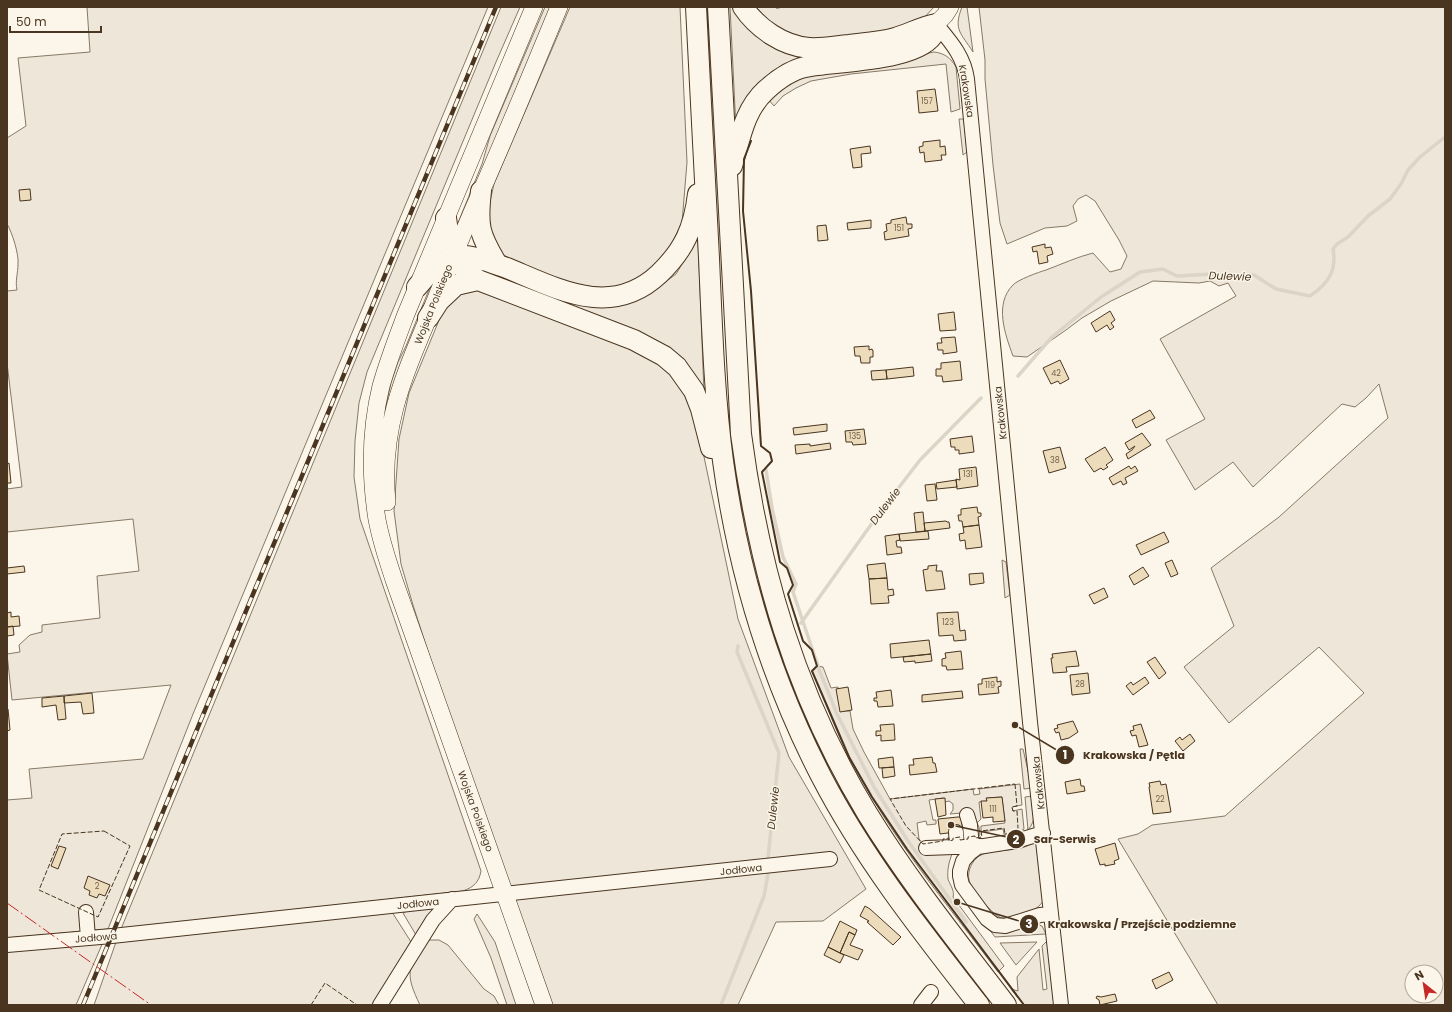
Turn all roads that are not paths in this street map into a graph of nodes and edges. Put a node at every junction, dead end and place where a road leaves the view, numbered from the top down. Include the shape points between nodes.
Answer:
1 (534, 7) edge
2 (560, 7) edge
3 (696, 7) edge
4 (718, 7) edge
5 (744, 7) edge
6 (950, 7) edge
7 (936, 24) junction
8 (703, 148) junction
9 (727, 184) junction
10 (481, 191) junction
11 (446, 218) junction
12 (452, 259) junction
13 (497, 264) junction
14 (478, 280) junction
15 (417, 287) junction
16 (428, 318) junction
17 (729, 504) junction
18 (407, 616) junction
19 (967, 815) dead end
20 (1043, 833) junction
21 (978, 846) junction
22 (926, 848) dead end
23 (830, 859) dead end
24 (505, 894) junction
25 (452, 899) junction
26 (86, 912) dead end
27 (1051, 914) junction
28 (88, 938) junction
29 (7, 945) edge
30 (931, 992) dead end
31 (380, 1005) edge
32 (544, 1005) edge
33 (921, 1005) edge
34 (979, 1005) edge
35 (1006, 1005) edge
36 (1061, 1005) edge

1 - 11 main road, Wojska Polskiego
2 - 10 main road, Wojska Polskiego
3 - 8 highway
4 - 9 highway
5 - 7 highway via 760,26 776,37 810,48 878,42
6 - 7 main road
7 - 9 highway via 935,32 930,39 918,47 885,57 806,67 773,84 758,99 746,117
7 - 20 street, Krakowska via 959,54 967,79
8 - 13 highway via 695,213 687,238 667,267 638,289 608,297 582,296
8 - 17 highway via 718,417
9 - 35 highway via 741,434 761,550 783,629 823,730 864,808 923,896
10 - 12 main road, Wojska Polskiego
10 - 13 highway via 478,217 480,229 484,242
11 - 12 highway
11 - 15 main road, Wojska Polskiego
12 - 13 highway via 466,256
12 - 14 highway
12 - 15 highway via 434,267
12 - 16 main road, Wojska Polskiego
14 - 16 highway via 456,285 439,301
14 - 17 highway via 645,344 671,361 687,379 697,399
15 - 18 main road, Wojska Polskiego via 391,353 381,387 372,460 381,541
16 - 18 main road, Wojska Polskiego via 397,396 388,439 385,482 390,536
17 - 34 highway via 744,573 762,636 777,679 820,774 883,878
18 - 24 main road, Wojska Polskiego
19 - 21 street
20 - 21 street via 1016,841
20 - 27 street, Krakowska
21 - 22 street via 951,840
21 - 27 street via 966,857 961,866 960,876 962,885 987,919 1002,927
23 - 24 street, Jodłowa
24 - 25 street, Jodłowa
24 - 32 main road, Wojska Polskiego
25 - 28 street, Jodłowa
25 - 31 street via 433,920
26 - 28 street
27 - 36 street, Krakowska
28 - 29 street, Jodłowa
30 - 33 street

